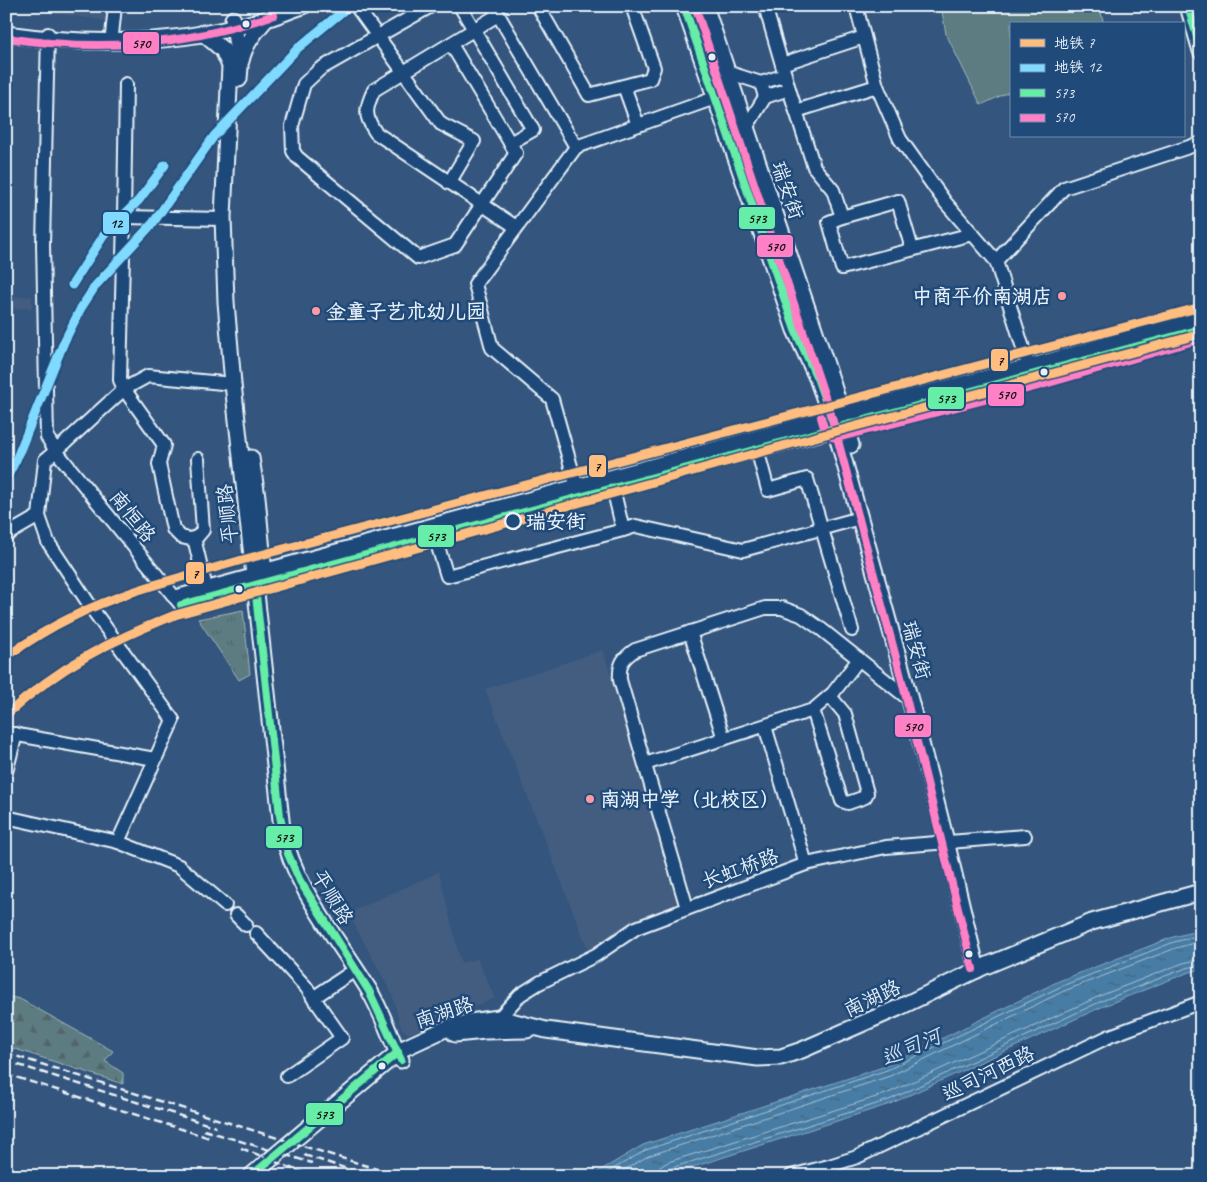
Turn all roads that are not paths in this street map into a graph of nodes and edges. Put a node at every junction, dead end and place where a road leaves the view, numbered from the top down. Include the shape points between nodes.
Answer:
1 (115, 6) edge
2 (303, 6) edge
3 (356, 6) edge
4 (431, 6) edge
5 (460, 6) edge
6 (538, 6) edge
7 (632, 6) edge
8 (684, 6) edge
9 (705, 6) edge
10 (765, 6) edge
11 (856, 6) edge
12 (1188, 6) edge
13 (1198, 6) edge
14 (495, 11) edge
15 (269, 12) edge
16 (1201, 17) edge
17 (234, 23) junction
18 (6, 28) edge
19 (474, 30) junction
20 (203, 33) junction
21 (6, 34) edge
22 (112, 35) junction
23 (48, 36) junction
24 (378, 36) junction
25 (864, 37) junction
26 (451, 44) junction
27 (1201, 51) edge
28 (240, 67) junction
29 (783, 69) junction
30 (404, 72) junction
31 (727, 72) junction
32 (760, 83) junction
33 (126, 84) dead end
34 (624, 86) junction
35 (877, 86) junction
36 (789, 89) junction
37 (765, 96) junction
38 (715, 98) junction
39 (796, 111) junction
40 (638, 125) junction
41 (746, 128) junction
42 (510, 143) junction
43 (1201, 143) edge
44 (576, 147) junction
45 (449, 182) junction
46 (482, 204) junction
47 (842, 217) junction
48 (124, 218) junction
49 (223, 219) junction
50 (516, 227) junction
51 (972, 234) junction
52 (912, 249) junction
53 (996, 261) junction
54 (1201, 319) edge
55 (1201, 330) edge
56 (1030, 372) junction
57 (233, 384) junction
58 (124, 389) junction
59 (839, 422) junction
60 (757, 450) junction
61 (56, 451) junction
62 (198, 459) dead end
63 (613, 488) junction
64 (579, 492) junction
65 (39, 516) junction
66 (860, 518) junction
67 (822, 528) junction
68 (623, 530) junction
69 (6, 535) edge
70 (435, 537) junction
71 (194, 538) junction
72 (260, 579) junction
73 (206, 588) junction
74 (177, 601) junction
75 (852, 630) dead end
76 (690, 632) junction
77 (859, 659) junction
78 (830, 696) junction
79 (910, 700) junction
80 (813, 710) junction
81 (765, 726) junction
82 (11, 734) edge
83 (724, 739) junction
84 (155, 758) junction
85 (645, 764) junction
86 (6, 772) edge
87 (6, 817) edge
88 (1025, 836) dead end
89 (949, 841) junction
90 (118, 842) junction
91 (806, 864) junction
92 (1201, 892) edge
93 (225, 905) dead end
94 (688, 908) junction
95 (236, 915) dead end
96 (980, 969) junction
97 (355, 970) junction
98 (313, 998) junction
99 (1201, 1002) edge
100 (499, 1018) junction
101 (546, 1030) junction
102 (402, 1054) junction
103 (287, 1076) dead end
104 (252, 1176) edge
105 (263, 1176) edge
106 (791, 1176) edge

1 - 22 street
2 - 15 main road
3 - 24 street
4 - 24 street
5 - 19 street
6 - 34 street via 589,95
7 - 34 street via 654,68 650,79
8 - 38 main road, 瑞安街
9 - 31 main road, 瑞安街
10 - 29 street
11 - 25 street
12 - 27 main road
13 - 16 main road
14 - 19 street
14 - 44 street
15 - 17 main road
15 - 28 main road via 248,42
17 - 20 main road
17 - 22 main road
17 - 28 main road, 平顺路
18 - 23 main road
19 - 26 street
19 - 42 street via 534,130
20 - 23 main road via 102,42
20 - 49 main road, 平顺路 via 223,50 230,66
21 - 23 main road
22 - 23 main road
23 - 61 street, 南恒路 via 43,244 46,418 47,437
24 - 30 street
24 - 46 street via 320,69 304,84 292,126 293,151 418,258 455,245
25 - 29 street
25 - 35 street
26 - 30 street
26 - 42 street
28 - 72 main road, 平顺路 via 231,207 232,278 249,446 258,497
29 - 32 street
29 - 36 street
30 - 45 street via 441,124 474,141
30 - 45 street via 374,90 367,105 368,122 376,133
31 - 32 street
31 - 41 main road, 瑞安街
32 - 37 street
33 - 48 street
34 - 40 street
35 - 39 street
35 - 51 street via 900,138
36 - 37 street
36 - 39 street
37 - 41 street
38 - 40 street
38 - 59 main road, 瑞安街 via 795,330
39 - 47 street via 814,167 833,190
40 - 44 street
41 - 59 main road, 瑞安街
42 - 46 street via 516,153
43 - 53 street via 1064,188
44 - 50 street
45 - 46 street
46 - 50 street
47 - 52 street via 898,201
47 - 52 street via 829,222 842,268
48 - 49 street
48 - 58 street via 120,380
49 - 57 main road, 平顺路
50 - 64 street via 475,284 492,348 552,399
51 - 52 street
51 - 53 street
53 - 56 street
54 - 56 main road
55 - 56 main road
56 - 59 main road
57 - 58 street via 148,376
57 - 72 main road, 平顺路
58 - 61 street
58 - 71 street via 164,445 159,464 173,529 181,537
59 - 60 main road
59 - 64 main road
59 - 66 main road, 瑞安街
59 - 89 main road, 瑞安街 via 908,664
60 - 63 main road
60 - 67 street via 768,490 807,478
61 - 65 street via 45,460
61 - 74 street, 南恒路
62 - 71 street via 203,530
63 - 64 main road
63 - 68 street
64 - 70 main road
64 - 72 main road
65 - 69 street
65 - 84 street via 48,542 173,720
66 - 67 street
66 - 79 main road, 瑞安街
67 - 68 street via 743,550 636,526
67 - 75 street
68 - 70 street via 447,576
70 - 72 main road
71 - 73 street
72 - 73 street
72 - 74 street
72 - 97 main road, 平顺路 via 280,816 286,848 300,881
72 - 102 main road, 平顺路 via 291,822 299,856 374,986
73 - 74 street
76 - 77 street via 765,608 782,608 801,614
76 - 83 street
76 - 85 street via 635,650 625,657 620,669 620,680
77 - 78 street
77 - 79 street
78 - 80 street
78 - 80 street via 845,714 867,793 865,797 848,803 842,801
79 - 89 main road, 瑞安街
80 - 81 street
81 - 83 street
81 - 91 street
82 - 84 street
82 - 86 street
83 - 85 street
84 - 90 street
85 - 94 street
87 - 90 street
88 - 89 street, 长虹桥路
89 - 91 street, 长虹桥路 via 886,847
89 - 96 main road, 瑞安街
90 - 93 street via 179,866
91 - 94 street, 长虹桥路
92 - 96 main road, 南湖路 via 1092,922
94 - 100 street, 长虹桥路 via 636,928 596,955 539,983 520,995
95 - 98 street
96 - 101 main road, 南湖路 via 846,1032 781,1057 758,1058
97 - 98 street
97 - 102 main road, 平顺路
98 - 103 street via 342,1038
99 - 106 street, 巡司河西路 via 1110,1036 857,1157
100 - 101 main road, 南湖路
100 - 102 main road, 南湖路 via 443,1030
101 - 102 main road, 南湖路 via 457,1034
102 - 104 main road, 南湖路
102 - 105 main road, 南湖路

